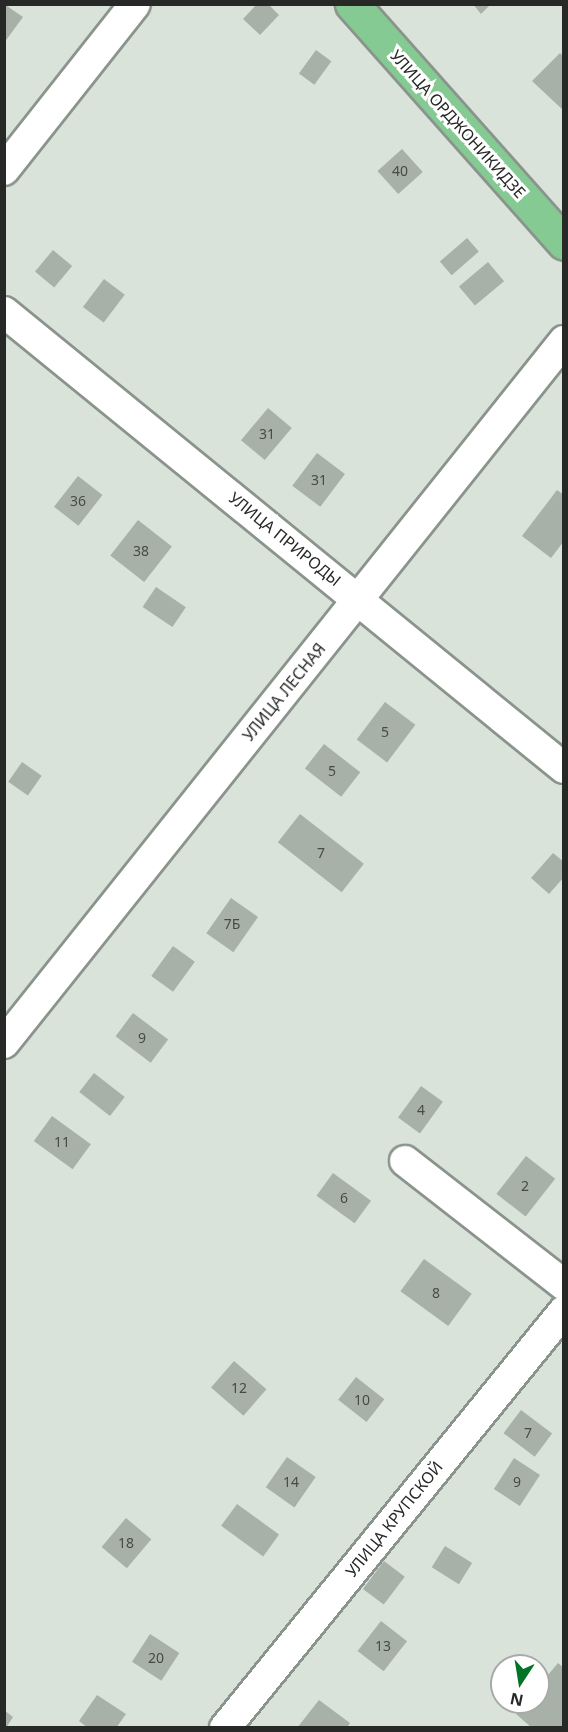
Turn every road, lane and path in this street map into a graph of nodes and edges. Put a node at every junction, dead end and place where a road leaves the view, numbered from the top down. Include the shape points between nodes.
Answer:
1 (135, 4) edge
2 (352, 4) edge
3 (4, 170) edge
4 (564, 243) edge
5 (4, 312) edge
6 (564, 341) edge
7 (359, 598) junction
8 (564, 768) edge
9 (4, 1042) edge
10 (405, 1161) dead end
11 (564, 1286) edge
12 (564, 1311) edge
13 (225, 1728) edge

1 - 3 street
2 - 4 main road, УЛИЦА ОРДЖОНИКИДЗЕ
5 - 7 street, УЛИЦА ПРИРОДЫ
6 - 7 street, УЛИЦА ЛЕСНАЯ
7 - 8 street, УЛИЦА ПРИРОДЫ
7 - 9 street, УЛИЦА ЛЕСНАЯ
10 - 11 street
12 - 13 street, УЛИЦА КРУПСКОЙ

